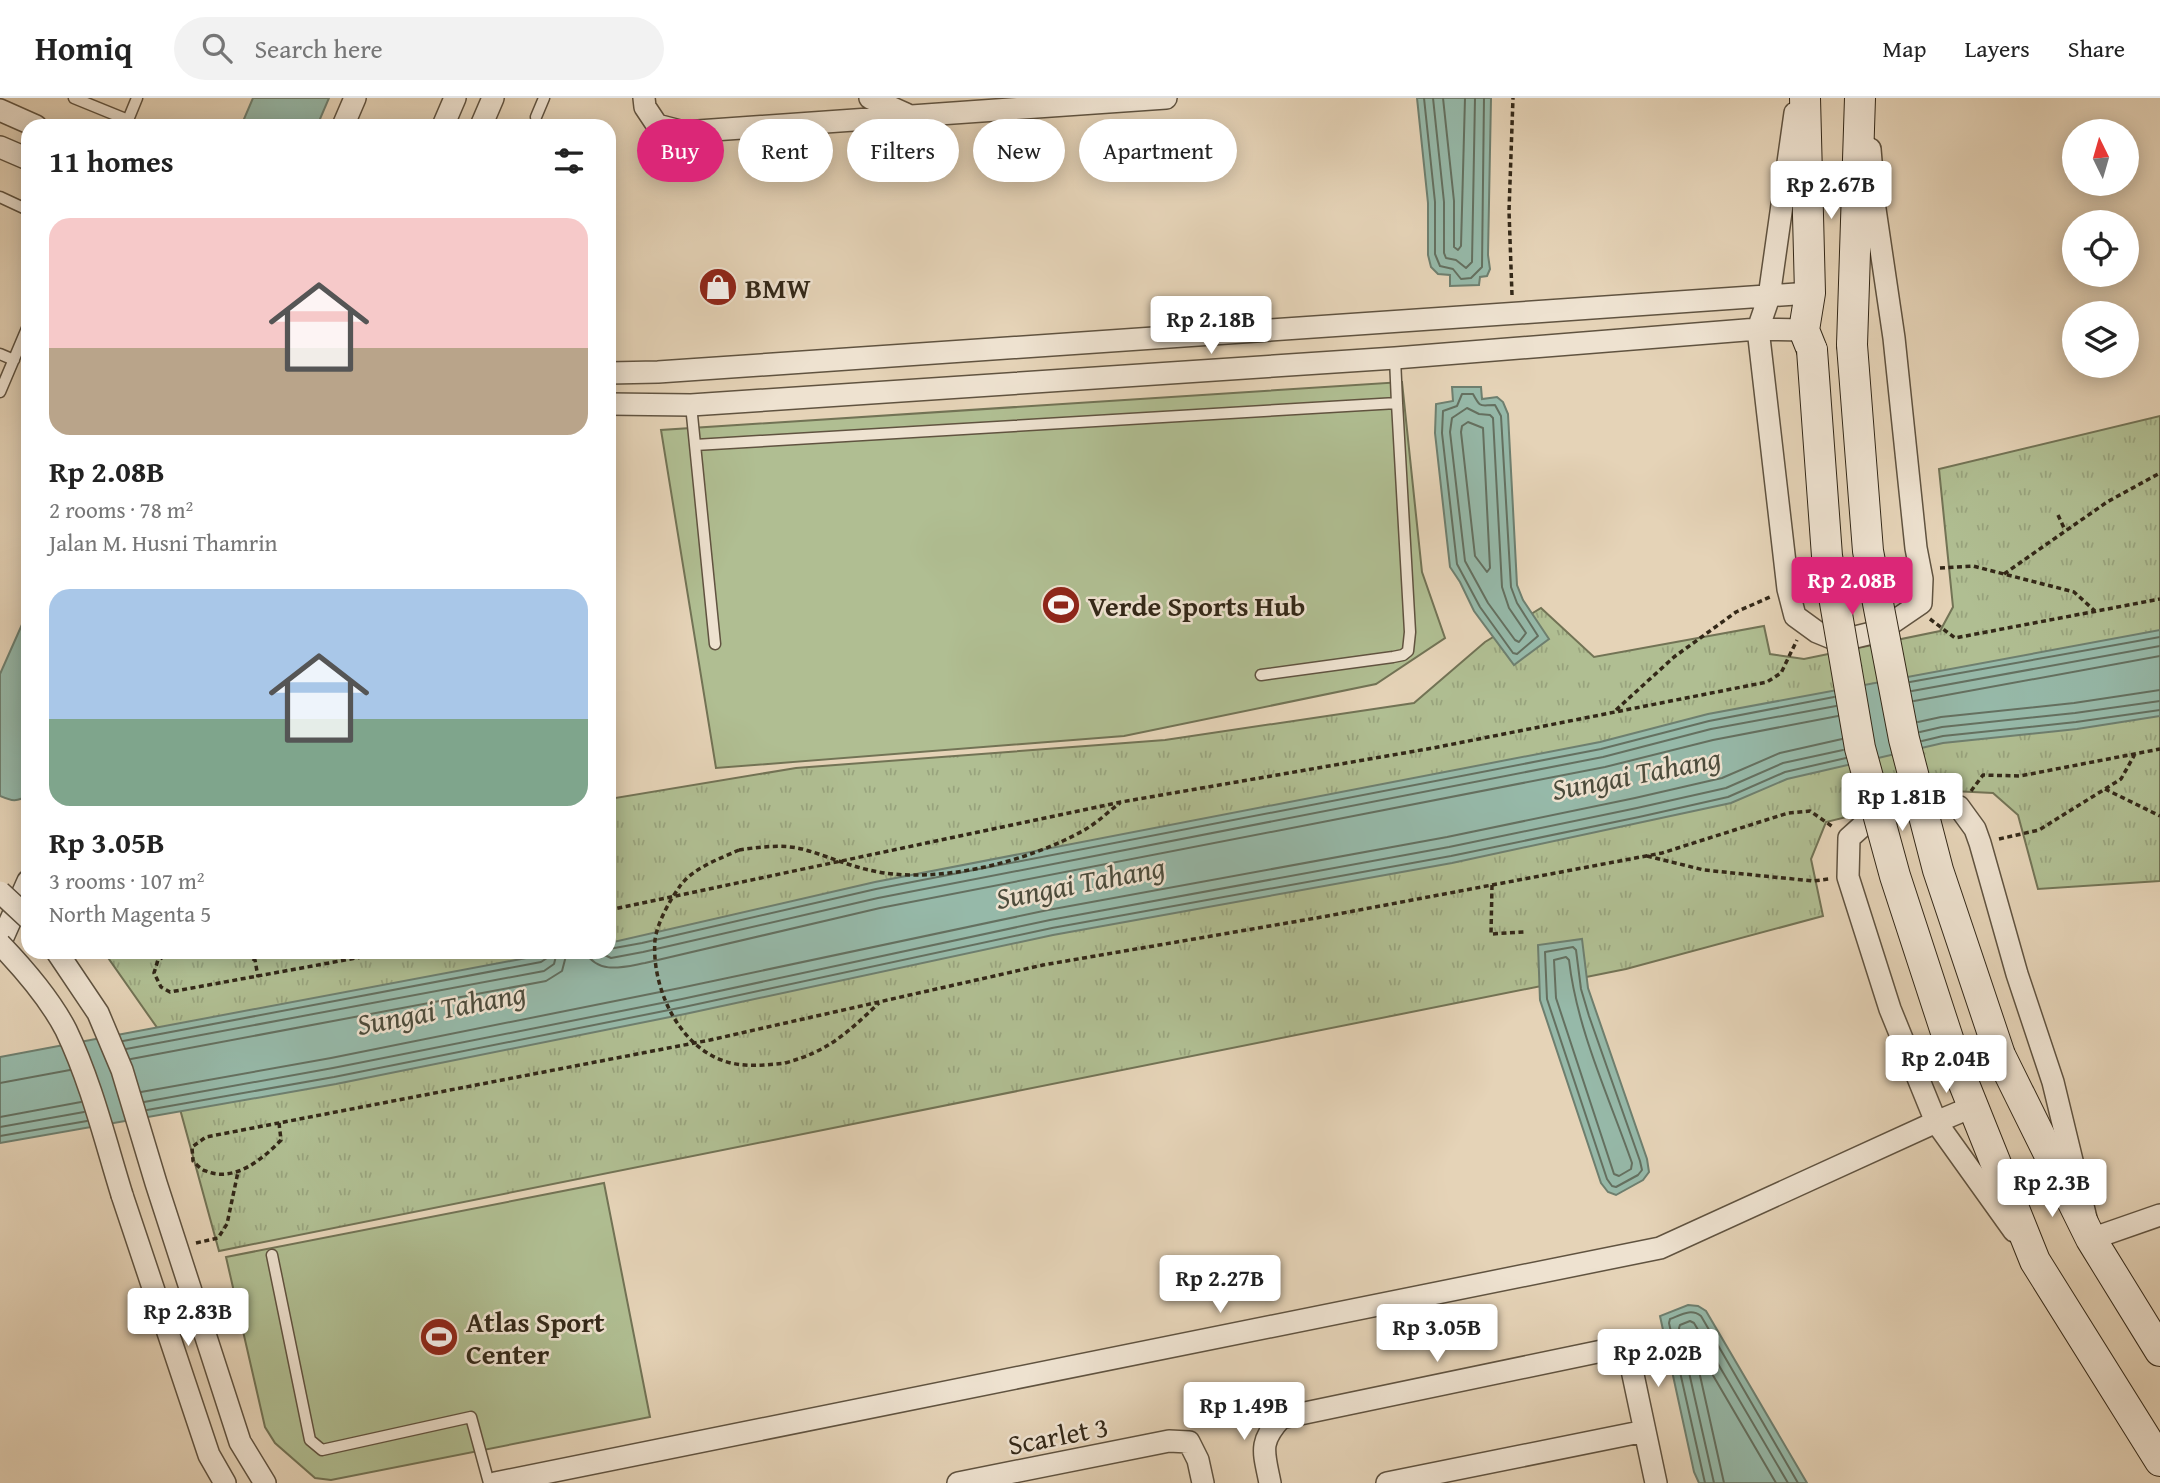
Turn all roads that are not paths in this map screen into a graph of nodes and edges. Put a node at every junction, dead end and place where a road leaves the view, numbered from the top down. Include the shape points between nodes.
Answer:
1 (74, 98) edge
2 (137, 98) edge
3 (355, 98) edge
4 (455, 98) edge
5 (493, 98) edge
6 (544, 98) edge
7 (870, 98) edge
8 (1167, 98) edge
9 (1797, 98) edge
10 (1805, 98) edge
11 (1863, 98) edge
12 (644, 102) edge
13 (0, 110) edge
14 (910, 116) junction
15 (536, 117) dead end
16 (21, 119) edge
17 (126, 119) edge
18 (128, 119) edge
19 (346, 119) edge
20 (446, 119) edge
21 (484, 119) edge
22 (0, 147) edge
23 (21, 156) edge
24 (0, 197) edge
25 (21, 207) edge
26 (1810, 293) junction
27 (1769, 297) junction
28 (1758, 328) junction
29 (1808, 340) junction
30 (21, 344) edge
31 (0, 354) edge
32 (1395, 358) junction
33 (14, 360) junction
34 (616, 373) edge
35 (0, 392) edge
36 (1397, 403) junction
37 (616, 404) edge
38 (691, 405) junction
39 (695, 444) junction
40 (715, 644) dead end
41 (1262, 675) dead end
42 (0, 892) edge
43 (21, 897) edge
44 (21, 912) edge
45 (0, 944) edge
46 (62, 959) edge
47 (1972, 1108) junction
48 (1936, 1122) junction
49 (2160, 1215) edge
50 (2091, 1239) junction
51 (272, 1255) dead end
52 (2035, 1261) junction
53 (2160, 1352) edge
54 (1645, 1431) junction
55 (2160, 1461) edge
56 (225, 1483) edge
57 (265, 1483) edge
58 (489, 1483) edge
59 (495, 1483) edge
60 (958, 1483) edge
61 (1203, 1483) edge
62 (1270, 1483) edge
63 (1387, 1483) edge
64 (1656, 1483) edge

1 - 17 lane
2 - 18 lane
3 - 19 street
4 - 20 street
5 - 21 street
6 - 15 lane
7 - 14 street
8 - 14 street
9 - 27 street
10 - 26 main road
11 - 28 street via 1920,568 1921,603 1880,631 1839,641 1796,616 1788,589
11 - 50 main road, bridge via 1852,345 1868,551 1904,739 1938,870 2000,1055
12 - 14 street via 657,125 684,132
13 - 16 street
22 - 23 street
24 - 25 lane
26 - 27 street
26 - 29 main road
27 - 28 street
27 - 34 street
28 - 29 street
28 - 32 street
29 - 47 main road, bridge via 1827,556 1860,748 1895,876
30 - 33 lane
31 - 33 lane
32 - 36 lane
32 - 38 street
33 - 35 lane
36 - 39 lane
36 - 41 lane via 1408,651
37 - 38 street
38 - 39 lane
39 - 40 lane
42 - 44 street, bridge
43 - 45 street
45 - 56 street, bridge via 65,1028 88,1083 209,1455
46 - 57 street via 98,1013 122,1070 240,1442
47 - 48 street
47 - 52 main road
48 - 50 street via 1890,1009 1848,877 1849,838 1869,820 1931,803 1959,807 1975,829 2053,1082
48 - 52 street
48 - 59 street via 1660,1248
49 - 50 street
50 - 53 main road
51 - 58 lane via 310,1440 322,1450 471,1417
52 - 55 main road
54 - 62 street via 1632,1370 1621,1352 1602,1351 1281,1418 1266,1434 1264,1455
54 - 63 street
54 - 64 street
60 - 61 street, Scarlet 3 via 1168,1441 1189,1442

